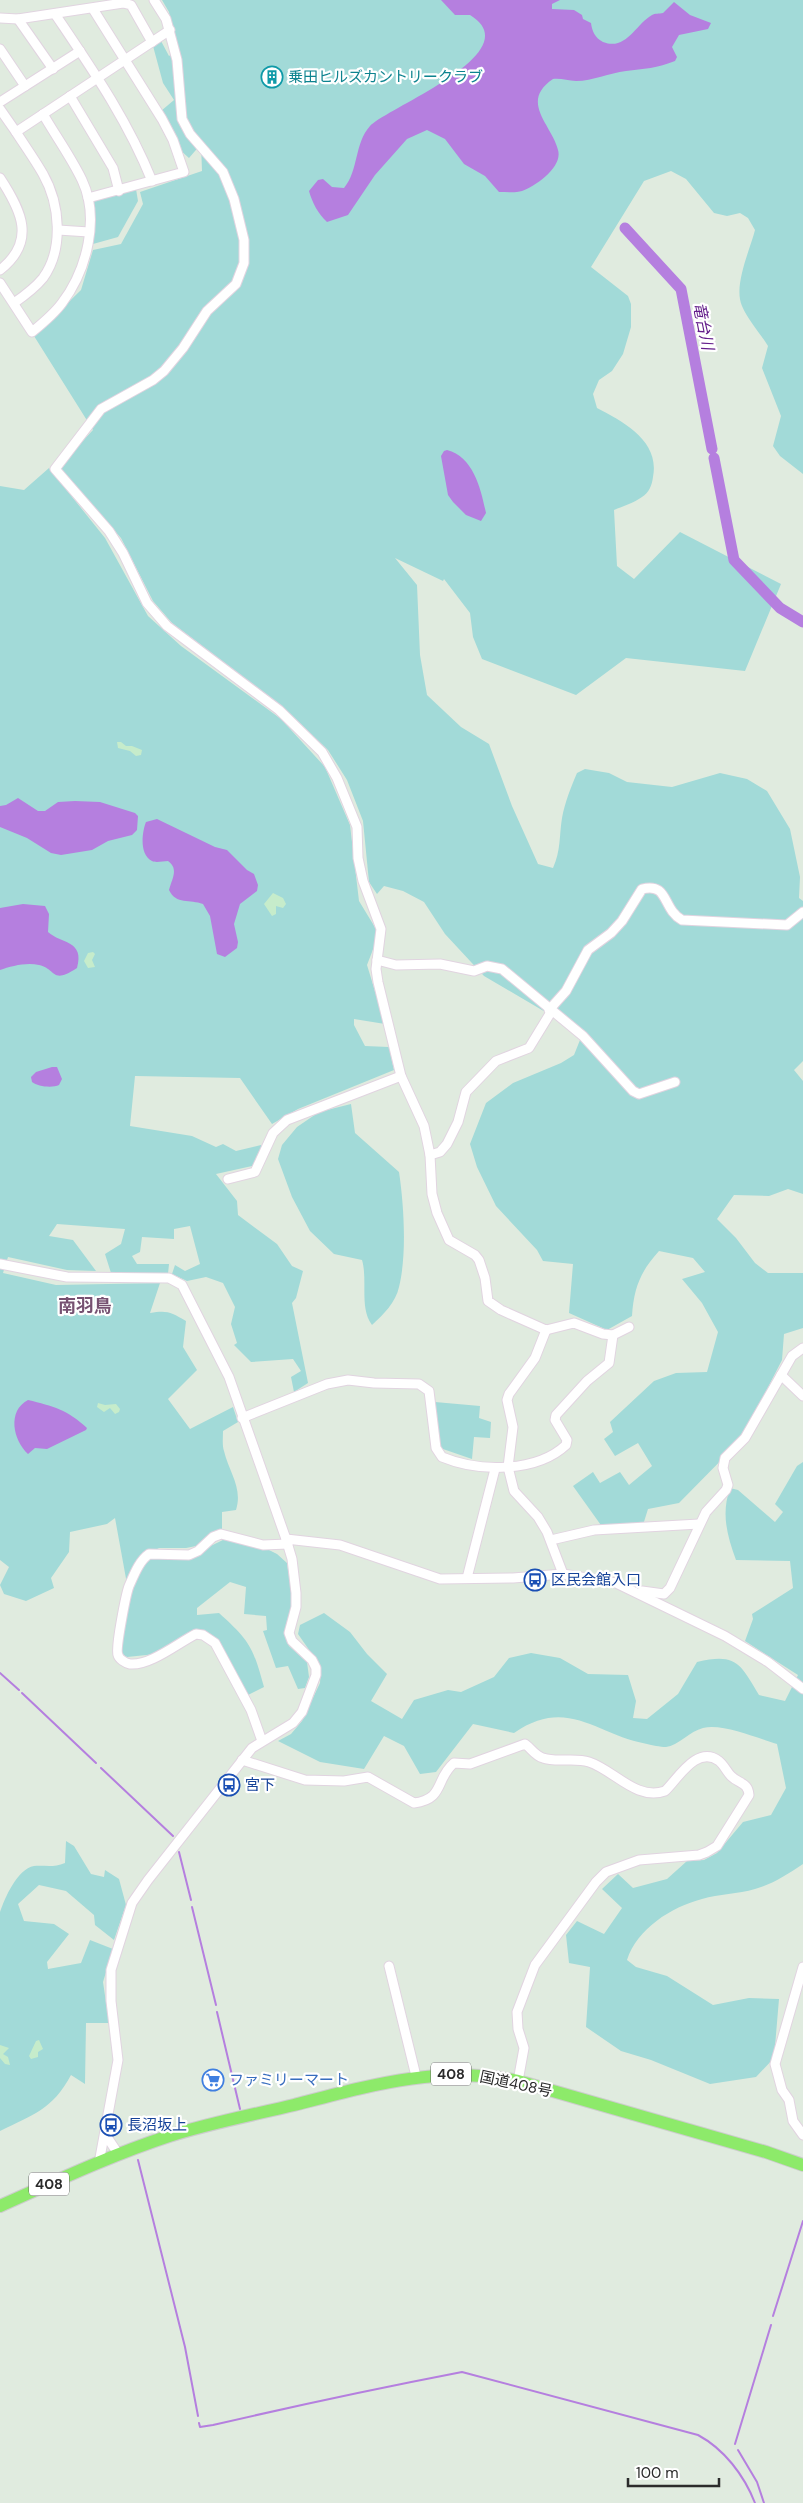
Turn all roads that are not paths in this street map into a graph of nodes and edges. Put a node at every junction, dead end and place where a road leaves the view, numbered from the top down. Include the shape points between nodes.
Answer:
1 (154, 0) edge
2 (93, 9) junction
3 (55, 14) junction
4 (0, 18) edge
5 (18, 19) junction
6 (170, 30) junction
7 (152, 42) junction
8 (0, 49) edge
9 (80, 51) junction
10 (125, 60) junction
11 (52, 69) junction
12 (98, 77) junction
13 (25, 86) junction
14 (70, 96) junction
15 (0, 102) edge
16 (0, 109) edge
17 (43, 114) junction
18 (16, 132) junction
19 (152, 181) junction
20 (2, 183) edge
21 (119, 191) junction
22 (88, 198) junction
23 (58, 230) junction
24 (89, 232) junction
25 (0, 270) edge
26 (0, 283) edge
27 (14, 303) junction
28 (803, 912) edge
29 (377, 960) junction
30 (550, 1011) junction
31 (401, 1076) junction
32 (675, 1082) dead end
33 (430, 1155) junction
34 (228, 1180) dead end
35 (0, 1264) edge
36 (629, 1327) dead end
37 (546, 1330) junction
38 (613, 1335) junction
39 (803, 1348) edge
40 (782, 1375) junction
41 (803, 1396) edge
42 (242, 1418) junction
43 (508, 1467) junction
44 (495, 1469) junction
45 (699, 1524) junction
46 (551, 1540) junction
47 (287, 1542) junction
48 (563, 1574) junction
49 (467, 1578) junction
50 (625, 1587) junction
51 (803, 1688) edge
52 (262, 1741) junction
53 (242, 1760) junction
54 (389, 1966) dead end
55 (803, 1967) edge
56 (416, 2076) junction
57 (518, 2081) junction
58 (105, 2134) junction
59 (803, 2135) edge
60 (119, 2155) junction
61 (99, 2163) junction
62 (802, 2163) edge
63 (0, 2206) edge

1 - 6 street
2 - 3 street
2 - 7 street via 123,3 130,5
2 - 10 street
3 - 5 street
3 - 9 street
4 - 5 street
5 - 11 street
6 - 7 street
6 - 29 street via 177,60 182,119 226,181 244,240 244,264 236,284 206,311 164,371 101,410 55,469 108,531 154,613 279,710 322,752 337,778 354,820 363,881 380,926
7 - 10 street
8 - 13 street
9 - 11 street
9 - 12 street
10 - 12 street
10 - 19 street via 173,140 184,172
11 - 13 street
12 - 14 street
12 - 19 street via 132,134
13 - 15 street
14 - 17 street
14 - 21 street via 113,168
16 - 18 street
17 - 18 street
17 - 22 street via 82,180
18 - 23 street via 44,176 53,199
19 - 21 street
20 - 25 street via 20,210 22,230 16,252
21 - 22 street
22 - 24 street
23 - 24 street
23 - 27 street via 55,251 44,276
24 - 27 street via 80,271 56,310 32,332
26 - 27 street
28 - 30 street via 787,925 682,920 672,915 662,892 654,887 642,889 612,933 588,950 566,991
29 - 30 street via 396,965 440,964 474,971 494,966 507,971
29 - 31 street via 378,982
30 - 32 street via 583,1036 633,1091 639,1094
30 - 33 street via 529,1048 496,1061 466,1092 458,1122 447,1144 440,1152
31 - 33 street via 422,1119
31 - 34 street via 286,1120 273,1133 255,1172
33 - 37 street via 432,1194 437,1214 449,1240 480,1260 488,1301
35 - 42 street via 67,1277 177,1281 186,1291 229,1377
36 - 38 street
37 - 38 street via 574,1323
37 - 43 street via 535,1358 507,1400 513,1427
38 - 43 street via 609,1363 556,1415 555,1420 567,1440 566,1445 533,1463
39 - 40 street via 792,1356
40 - 41 street
40 - 45 street via 744,1438 725,1458 723,1468 728,1485
42 - 44 street via 327,1384 348,1380 419,1384 431,1398 432,1424 439,1454 447,1459
42 - 47 street
43 - 44 street
43 - 46 street via 514,1491 538,1517
44 - 49 street
45 - 46 street via 594,1530
45 - 50 street via 667,1592 655,1595
46 - 48 street
47 - 49 street via 340,1545 425,1576
47 - 52 street via 296,1593 289,1632 292,1641 312,1660 316,1675 302,1712 293,1723
47 - 52 street via 263,1545 221,1534 189,1555 149,1554 137,1568 128,1588 118,1645 118,1655 128,1664 146,1662 196,1634 203,1635 215,1643 251,1710
48 - 49 street
48 - 50 street via 606,1580
50 - 51 street via 725,1636
52 - 53 street
53 - 57 street via 311,1781 368,1777 414,1803 431,1798 438,1792 448,1768 454,1763 470,1764 525,1744 545,1759 590,1762 649,1794 665,1791 682,1770 705,1758 720,1762 732,1777 744,1783 749,1795 717,1846 699,1856 639,1860 606,1872 560,1928 534,1965 517,2012 524,2048
53 - 58 street via 148,1880 130,1909 111,1970 118,2060
54 - 56 street
55 - 59 street via 775,2064 782,2090 789,2100 793,2121
56 - 57 highway, 国道408号 / 408 via 480,2075
56 - 60 highway, 国道408号 / 408 via 196,2128
57 - 62 highway, 国道408号 / 408
58 - 60 street
58 - 61 street
60 - 61 highway, 国道408号 / 408
61 - 63 highway, 国道408号 / 408

